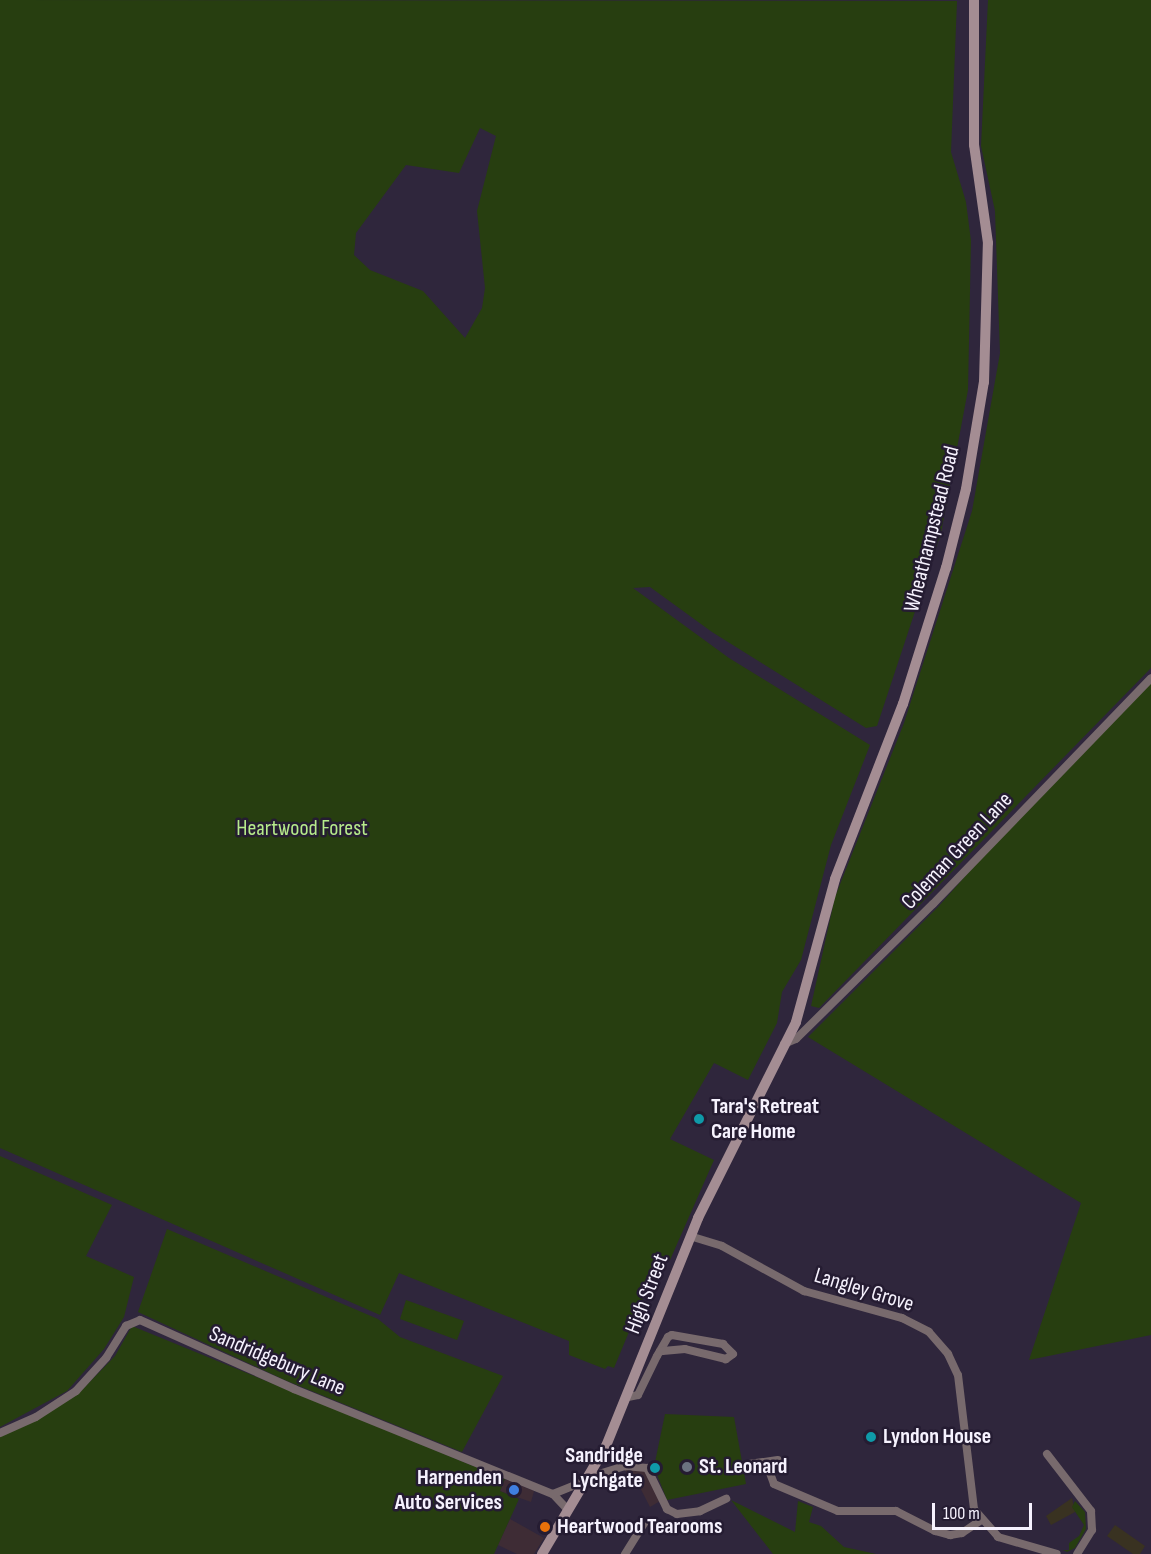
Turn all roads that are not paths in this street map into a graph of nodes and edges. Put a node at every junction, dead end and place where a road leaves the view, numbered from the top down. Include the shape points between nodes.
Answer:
1 (974, 0) edge
2 (1151, 678) edge
3 (784, 1044) junction
4 (693, 1237) junction
5 (660, 1351) junction
6 (628, 1397) junction
7 (0, 1432) edge
8 (606, 1446) junction
9 (1047, 1454) dead end
10 (778, 1460) dead end
11 (766, 1462) junction
12 (749, 1464) dead end
13 (625, 1466) junction
14 (588, 1478) junction
15 (553, 1494) junction
16 (726, 1499) dead end
17 (567, 1510) junction
18 (981, 1520) junction
19 (644, 1524) dead end
20 (546, 1552) edge
21 (625, 1554) edge
22 (1057, 1554) edge
23 (1077, 1554) edge

1 - 3 main road, Wheathampstead Road via 974,145 988,243 984,382 979,420 946,568 903,704 835,879 807,991
2 - 3 street, Coleman Green Lane via 933,904 796,1039
3 - 4 main road, High Street via 716,1179
4 - 6 main road, High Street via 669,1287
4 - 18 street, Langley Grove via 722,1246 804,1291 916,1324 939,1342 958,1375 969,1491
5 - 5 street via 685,1349 726,1359 733,1354 723,1344 677,1334 668,1337
5 - 6 street via 638,1395
6 - 8 main road, High Street
7 - 15 street, Sandridgebury Lane via 36,1417 76,1391 106,1358 126,1326 140,1320 294,1389
8 - 13 street
8 - 14 main road, High Street
9 - 23 street via 1091,1511 1092,1530
10 - 11 street
11 - 12 street
11 - 18 street via 774,1484 838,1512 896,1511 934,1532 950,1534 962,1533
13 - 14 street
13 - 16 street via 647,1468 667,1509 673,1513 691,1513
14 - 15 street
14 - 17 main road, High Street
15 - 17 street, Sandridgebury Lane
17 - 20 main road, High Street
18 - 22 street, Langley Grove via 1008,1542
19 - 21 street

